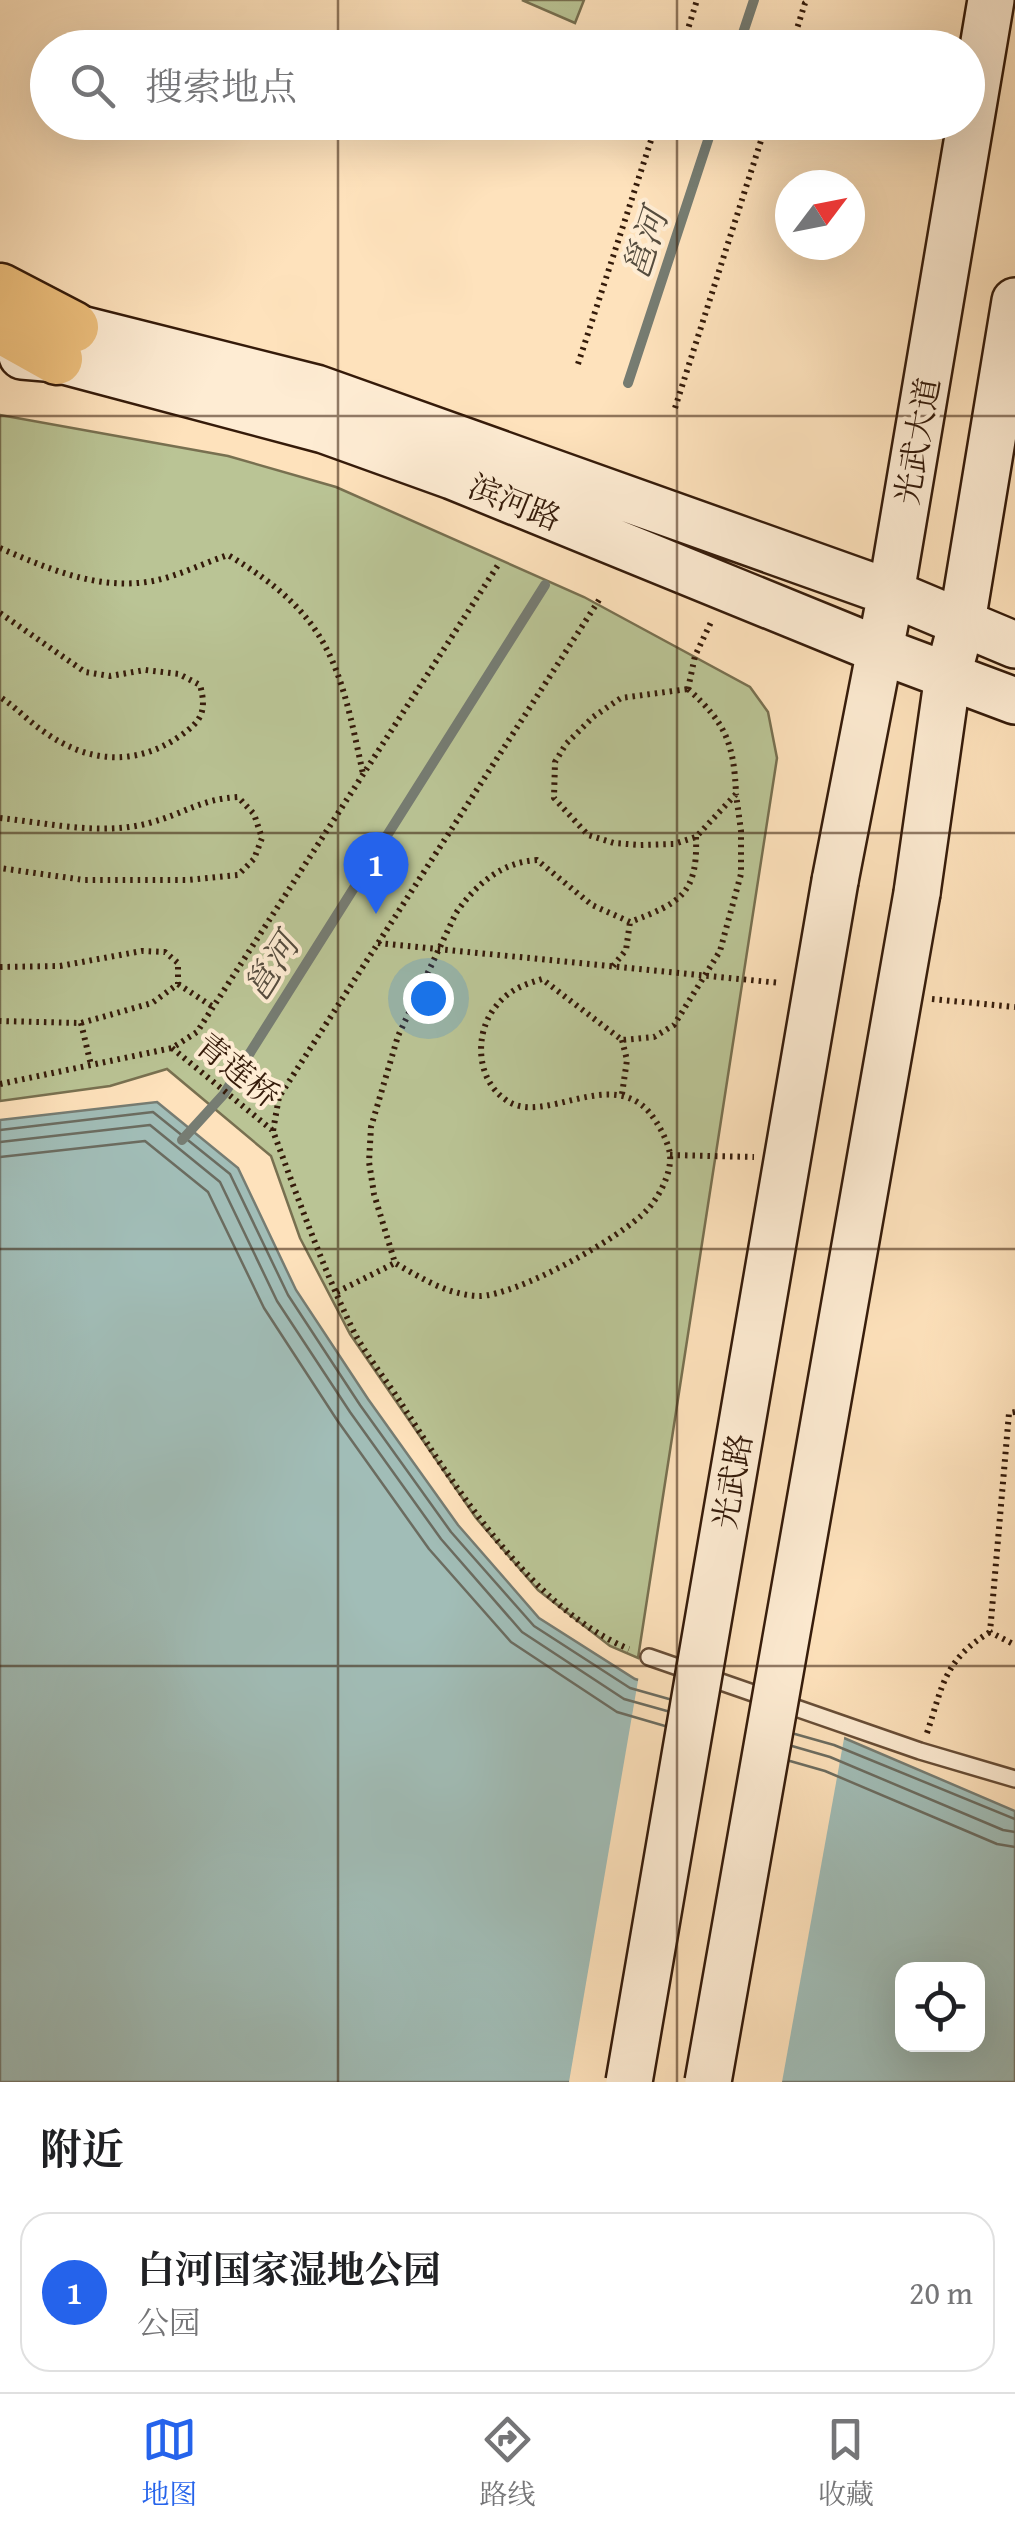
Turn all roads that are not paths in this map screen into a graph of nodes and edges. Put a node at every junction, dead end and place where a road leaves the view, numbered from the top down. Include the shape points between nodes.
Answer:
1 (991, 0) edge
2 (985, 36) edge
3 (967, 140) edge
4 (0, 289) edge
5 (1015, 302) edge
6 (0, 318) edge
7 (0, 327) edge
8 (65, 343) junction
9 (0, 354) edge
10 (891, 593) junction
11 (962, 622) junction
12 (1015, 646) edge
13 (878, 650) junction
14 (948, 676) junction
15 (1015, 701) edge
16 (835, 881) joint
17 (649, 1657) road end
18 (1015, 1780) edge
19 (629, 2082) edge
20 (708, 2082) edge

1 - 2 main road, 光武大道
3 - 10 main road, 光武大道
4 - 8 main road
5 - 11 main road
6 - 8 main road, 滨河路
7 - 8 main road
8 - 9 main road, 滨河路
8 - 10 main road, 滨河路 via 316,388
8 - 13 main road, 滨河路 via 452,476
10 - 11 main road, 滨河路
10 - 13 main road, 光武大道
11 - 12 main road, 滨河路
11 - 14 main road
13 - 14 main road, 滨河路
13 - 16 main road, 光武大道
14 - 15 main road, 滨河路
14 - 20 main road, bridge via 917,893
16 - 19 main road, 光武路, bridge
17 - 18 lane

